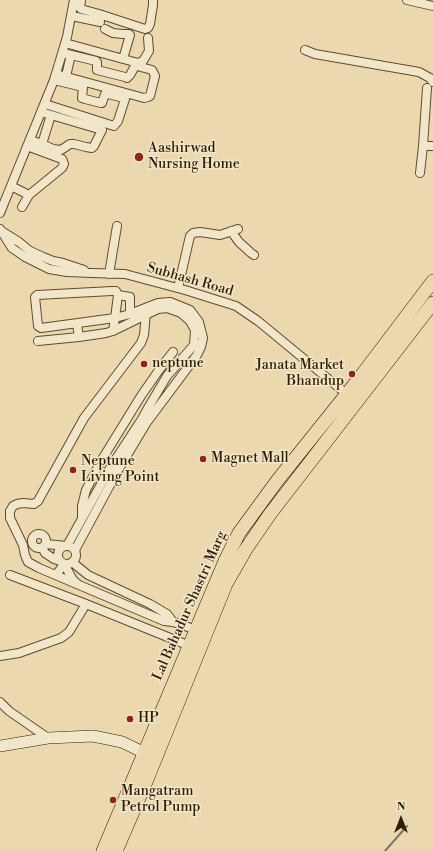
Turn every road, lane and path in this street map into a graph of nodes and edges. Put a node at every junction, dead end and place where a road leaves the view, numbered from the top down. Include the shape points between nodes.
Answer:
1 (74, 0) edge
2 (81, 0) edge
3 (153, 0) edge
4 (408, 0) edge
5 (433, 6) edge
6 (72, 16) junction
7 (100, 22) dead end
8 (105, 29) dead end
9 (148, 38) dead end
10 (65, 43) junction
11 (305, 50) dead end
12 (63, 53) junction
13 (72, 55) junction
14 (123, 59) junction
15 (66, 76) junction
16 (55, 77) junction
17 (430, 85) edge
18 (45, 104) junction
19 (41, 112) junction
20 (51, 116) junction
21 (29, 143) junction
22 (42, 144) junction
23 (423, 146) junction
24 (433, 146) edge
25 (420, 173) dead end
26 (11, 186) junction
27 (29, 195) junction
28 (22, 207) dead end
29 (0, 213) edge
30 (117, 226) dead end
31 (0, 230) edge
32 (254, 255) dead end
33 (109, 274) junction
34 (433, 281) edge
35 (178, 288) junction
36 (118, 295) junction
37 (433, 303) edge
38 (146, 311) junction
39 (130, 314) junction
40 (115, 318) junction
41 (77, 324) junction
42 (112, 331) junction
43 (79, 337) junction
44 (38, 341) dead end
45 (173, 352) dead end
46 (184, 356) junction
47 (193, 362) junction
48 (159, 370) junction
49 (168, 376) junction
50 (346, 394) junction
51 (357, 402) junction
52 (132, 411) junction
53 (144, 420) junction
54 (101, 461) junction
55 (113, 470) junction
56 (82, 517) junction
57 (30, 536) dead end
58 (44, 545) junction
59 (71, 548) junction
60 (66, 562) junction
61 (10, 575) dead end
62 (56, 575) junction
63 (79, 585) junction
64 (86, 604) junction
65 (173, 622) junction
66 (197, 630) junction
67 (190, 646) junction
68 (0, 656) edge
69 (0, 702) edge
70 (48, 738) junction
71 (0, 746) edge
72 (150, 756) junction
73 (103, 851) edge
74 (116, 851) edge

1 - 6 street
2 - 3 street via 81,9 145,29 150,24
4 - 5 street
6 - 7 street
6 - 10 street
8 - 14 street via 113,33 130,35
9 - 14 street via 149,51 143,61 138,63
10 - 12 street
10 - 14 street
11 - 17 street via 315,54 418,72 430,78
12 - 13 street
12 - 16 street
13 - 15 street
13 - 15 street via 96,61 97,70 127,78 135,66 152,70 155,76 150,96 144,98
15 - 16 street
16 - 18 street
16 - 18 street via 83,86 84,99 101,104 105,94 108,94 126,99 118,121 114,126
17 - 23 street
18 - 19 street
19 - 20 street
19 - 21 street
20 - 22 street
20 - 22 street via 102,130 92,148 70,144 61,150
21 - 22 street
21 - 26 street
21 - 27 street via 62,159 64,164
23 - 24 street
23 - 25 street
26 - 27 street
26 - 29 street
27 - 28 street
30 - 33 street
31 - 33 street, Subhash Road via 12,248 49,269
32 - 35 street via 239,242 235,230 220,235 193,233 190,236
33 - 35 street, Subhash Road via 125,274
34 - 50 main road, Lal Bahadur Shastri Marg
35 - 50 street, Subhash Road via 236,306 258,321
36 - 39 street via 130,296
36 - 40 street
36 - 41 street via 112,290 35,297 38,326 41,328
37 - 51 main road, Lal Bahadur Shastri Marg
38 - 39 street
38 - 42 street
38 - 46 street via 167,308 181,313 190,321 195,330 194,345
38 - 47 street via 158,303 170,302 190,310 199,322 203,338
38 - 62 street via 141,343 84,418 38,501 34,504 17,504 10,511 10,518 28,562
39 - 40 street
40 - 41 street
40 - 42 street
41 - 43 street
42 - 43 street
43 - 44 street
45 - 48 street
46 - 47 street
46 - 49 street
47 - 53 street
48 - 49 street
48 - 52 street
49 - 53 street via 148,408
50 - 51 street, Subhash Road
50 - 66 main road, Lal Bahadur Shastri Marg via 277,480 239,533
51 - 72 main road, Lal Bahadur Shastri Marg via 246,549 226,584
52 - 53 street
52 - 54 street
53 - 55 street
54 - 55 street
54 - 56 street via 86,490
55 - 56 street
55 - 59 street
56 - 59 street
57 - 58 street via 34,546 38,548
58 - 59 street
58 - 60 street via 45,553
59 - 60 street via 76,555 75,559
59 - 60 street via 63,547 58,553 58,558
60 - 62 street
60 - 63 street via 73,580
60 - 65 street via 150,604 167,614
61 - 64 street
62 - 63 street
63 - 65 street via 164,621
64 - 67 street
64 - 68 street via 69,632 61,638 19,653
65 - 66 street
66 - 67 main road, Lal Bahadur Shastri Marg
67 - 72 main road, Lal Bahadur Shastri Marg via 159,716
69 - 70 street
70 - 71 main road
70 - 72 main road via 93,736 122,742
72 - 73 main road, Lal Bahadur Shastri Marg
72 - 74 main road, Lal Bahadur Shastri Marg

